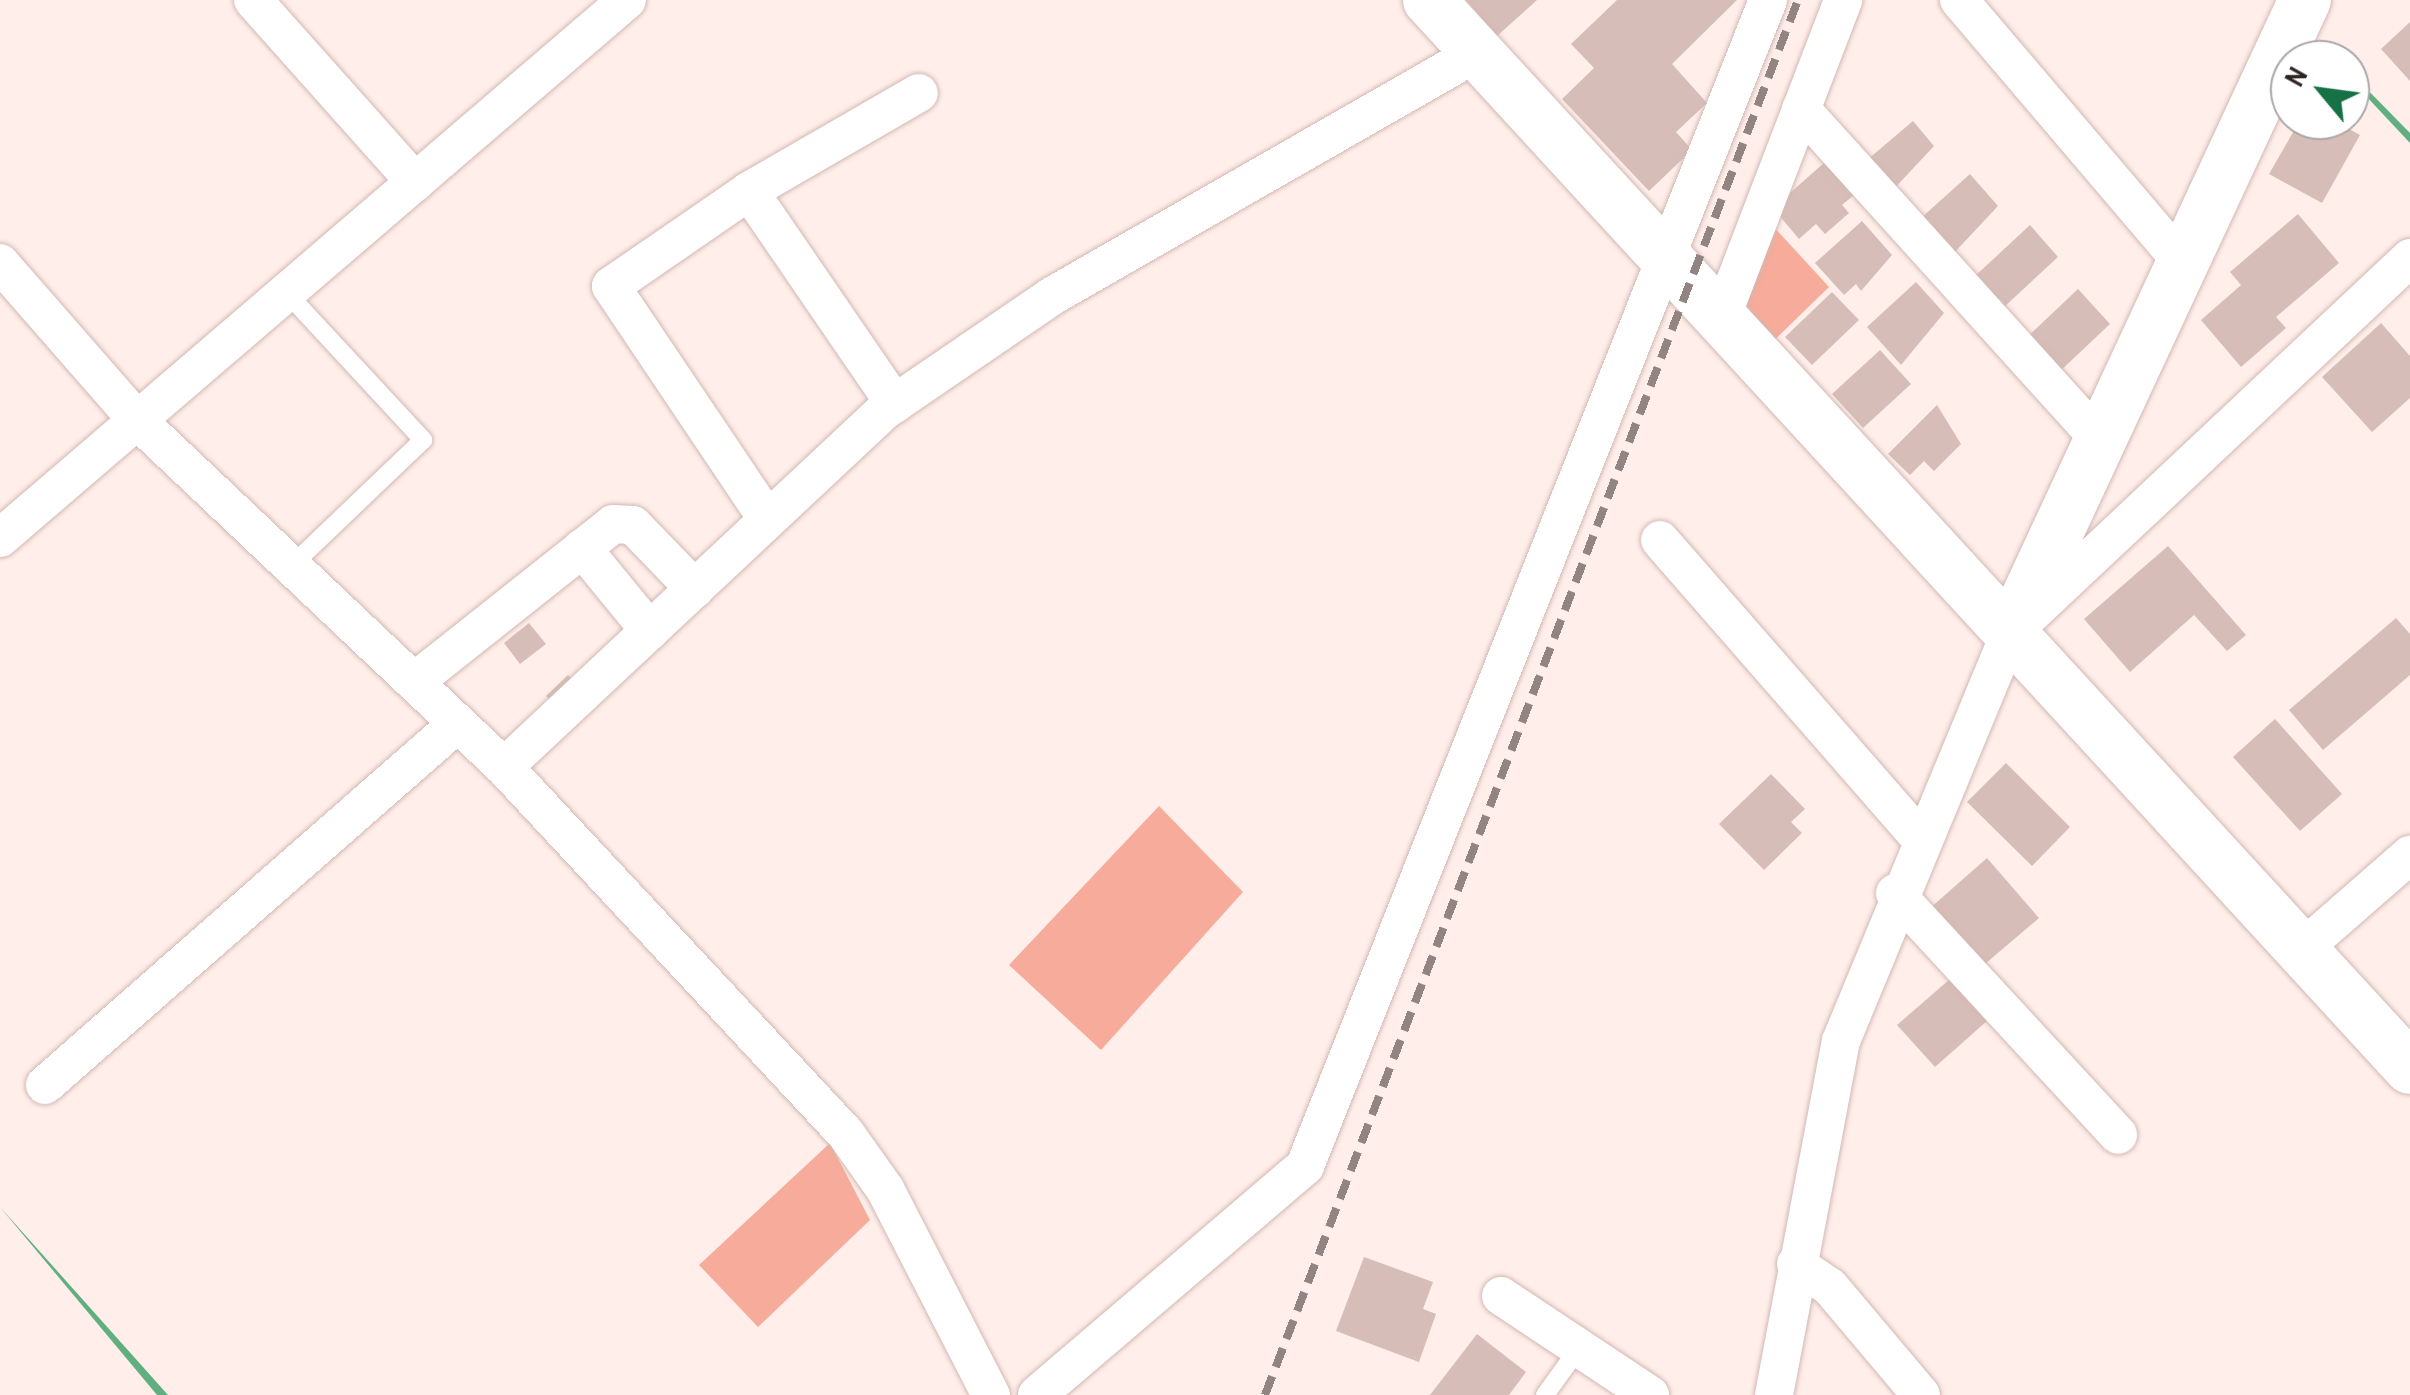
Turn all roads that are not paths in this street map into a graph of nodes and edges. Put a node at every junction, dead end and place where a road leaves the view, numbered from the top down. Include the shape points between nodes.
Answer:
1 (253, 0) edge
2 (1428, 0) edge
3 (1768, 0) edge
4 (1844, 0) edge
5 (1960, 0) edge
6 (2304, 0) edge
7 (603, 8) edge
8 (1476, 53) junction
9 (919, 93) dead end
10 (1801, 110) junction
11 (415, 182) junction
12 (749, 191) junction
13 (1661, 257) junction
14 (2410, 258) edge
15 (0, 263) edge
16 (2182, 264) junction
17 (286, 292) junction
18 (1720, 322) junction
19 (895, 404) junction
20 (136, 420) junction
21 (2100, 440) junction
22 (766, 517) junction
23 (0, 538) edge
24 (1660, 540) dead end
25 (582, 548) junction
26 (291, 566) junction
27 (695, 589) junction
28 (650, 631) junction
29 (2010, 634) junction
30 (414, 682) junction
31 (458, 723) junction
32 (504, 767) junction
33 (1919, 838) junction
34 (2410, 856) edge
35 (1895, 894) junction
36 (2301, 950) junction
37 (2410, 1068) edge
38 (45, 1084) dead end
39 (2118, 1135) dead end
40 (1796, 1264) junction
41 (1501, 1296) dead end
42 (1578, 1348) junction
43 (991, 1395) edge
44 (1036, 1395) edge
45 (1545, 1395) edge
46 (1650, 1395) edge
47 (1774, 1395) edge
48 (1922, 1395) edge

1 - 11 street
2 - 8 street
3 - 13 street
4 - 10 street
5 - 16 street
6 - 16 street
7 - 11 street
8 - 13 street
8 - 19 street via 1052,296
9 - 12 street
10 - 18 street
10 - 21 street
11 - 17 street
12 - 19 street
12 - 22 street via 611,286
13 - 18 street
13 - 44 street via 1305,1166
14 - 29 street
15 - 20 street
16 - 21 street
17 - 20 street
17 - 26 lane via 424,440
18 - 29 street
19 - 22 street
20 - 23 street
20 - 26 street
21 - 29 street
22 - 27 street
24 - 33 street
25 - 27 street via 613,524 633,525
25 - 28 street
25 - 30 street
26 - 30 street
27 - 28 street
28 - 32 street
29 - 33 street
29 - 36 street
30 - 31 street
31 - 32 street
31 - 38 street
32 - 43 street via 866,1159
33 - 35 street
34 - 36 street
35 - 39 street
35 - 40 street via 1841,1041
36 - 37 street
40 - 47 street
40 - 48 street via 1830,1286
41 - 42 street
42 - 45 lane
42 - 46 street

